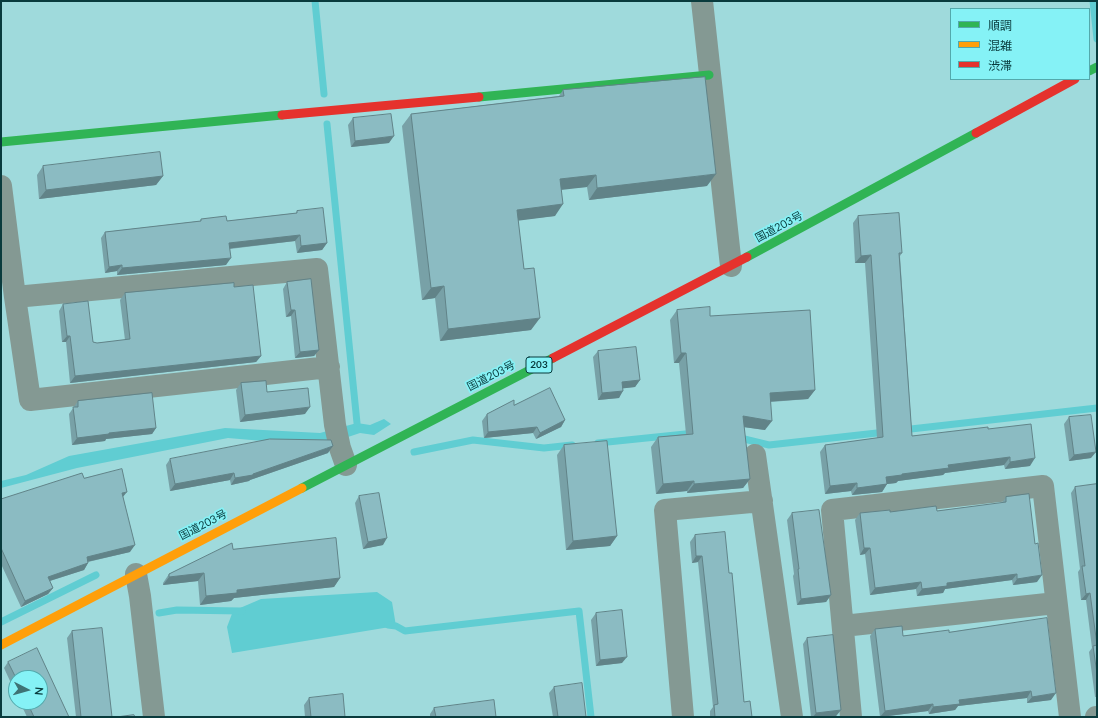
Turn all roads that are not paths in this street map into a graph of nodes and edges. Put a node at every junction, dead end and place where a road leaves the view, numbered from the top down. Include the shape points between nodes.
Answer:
1 (702, 1) edge
2 (709, 75) junction
3 (1073, 80) edge
4 (1, 142) edge
5 (1, 186) edge
6 (731, 266) junction
7 (15, 297) junction
8 (329, 367) junction
9 (755, 455) dead end
10 (343, 457) junction
11 (762, 502) junction
12 (136, 574) junction
13 (1056, 603) junction
14 (843, 626) junction
15 (1, 645) edge
16 (154, 717) edge
17 (683, 717) edge
18 (792, 717) edge
19 (851, 717) edge
20 (1070, 717) edge

1 - 2 street
2 - 4 main road
2 - 6 street
3 - 6 main road, 国道203号 / 203
5 - 7 street
6 - 10 main road, 国道203号 / 203
7 - 8 street via 317,269
7 - 8 street via 30,400
8 - 10 street via 335,425
9 - 11 street
10 - 12 main road, 国道203号 / 203
11 - 17 street via 665,510
11 - 18 street
12 - 15 main road, 国道203号 / 203
12 - 16 street
13 - 14 street
13 - 14 street via 1043,486 832,510
13 - 20 street
14 - 19 street

